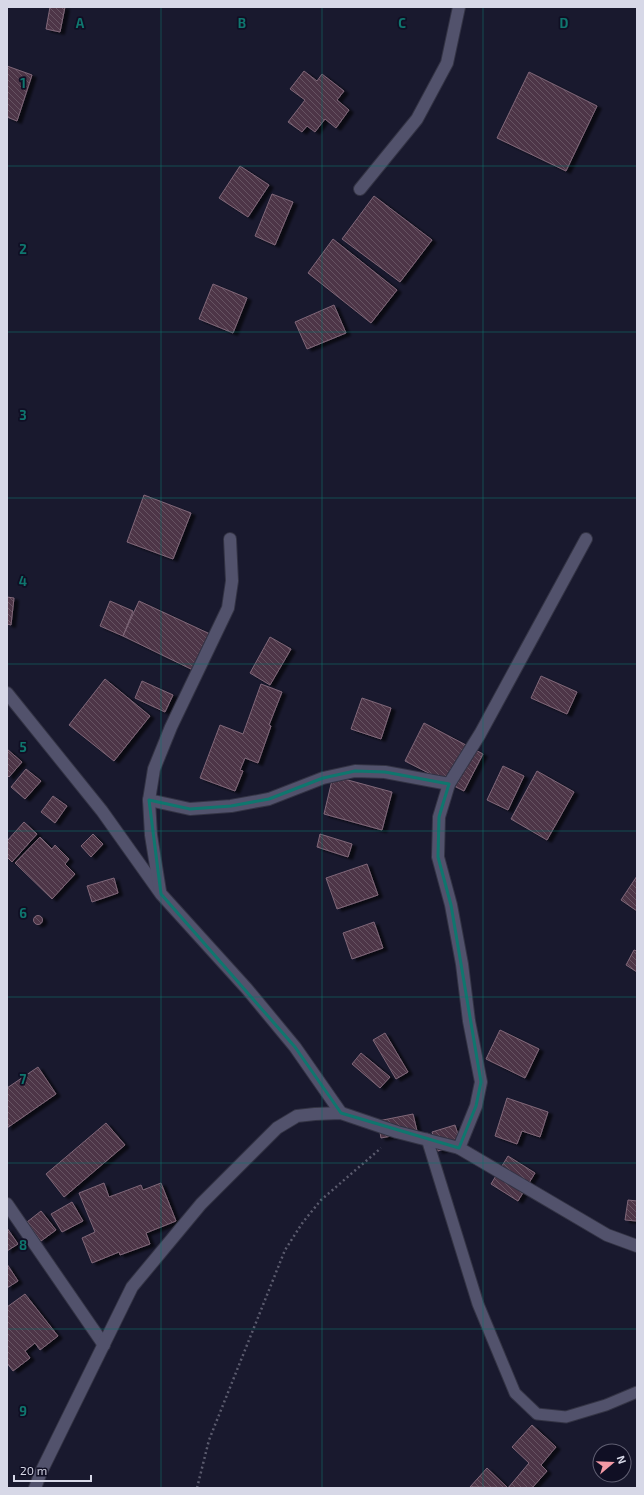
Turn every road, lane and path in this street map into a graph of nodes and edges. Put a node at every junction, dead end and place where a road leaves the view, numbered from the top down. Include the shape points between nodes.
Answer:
1 (459, 7) edge
2 (360, 189) dead end
3 (230, 539) dead end
4 (586, 539) dead end
5 (7, 692) edge
6 (449, 784) junction
7 (149, 800) junction
8 (161, 894) junction
9 (341, 1113) junction
10 (397, 1132) junction
11 (427, 1139) junction
12 (459, 1148) junction
13 (7, 1204) edge
14 (637, 1246) edge
15 (104, 1345) junction
16 (637, 1392) edge
17 (35, 1488) edge
18 (197, 1488) edge

1 - 2 street via 446,63 417,119
3 - 7 street via 232,581 228,608 171,727 154,769
4 - 6 street via 480,734
5 - 8 street via 102,811
6 - 7 street via 385,772 355,771 323,778 269,799 231,806 190,809
6 - 12 street via 439,817 438,857 451,905 480,1082 476,1106
7 - 8 street via 151,835
8 - 9 street via 247,989 295,1047
9 - 10 street
9 - 15 street via 297,1116 277,1128 243,1160 201,1204 132,1287
10 - 11 street
10 - 18 path via 322,1200 285,1250 209,1440
11 - 12 street
11 - 16 lane via 478,1304 515,1393 537,1414 566,1418
12 - 14 street via 607,1235
13 - 15 street
15 - 17 street

